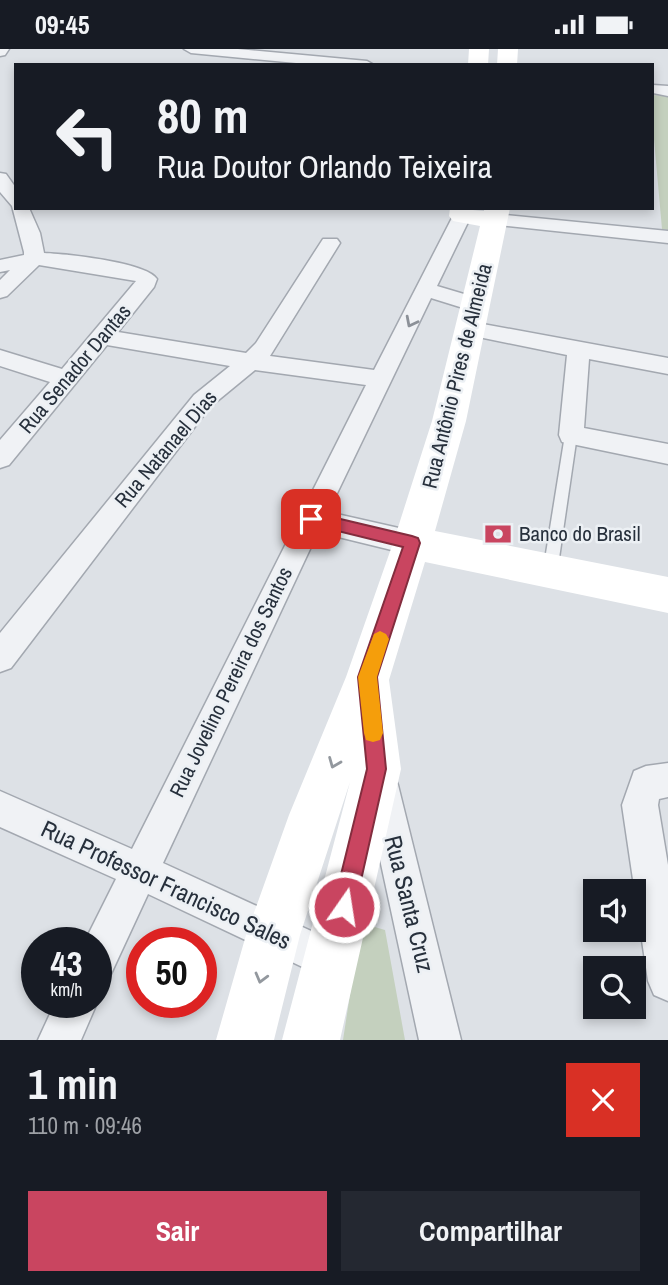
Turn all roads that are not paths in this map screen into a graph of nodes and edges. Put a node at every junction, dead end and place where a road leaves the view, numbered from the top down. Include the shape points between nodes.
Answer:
1 (191, 49) edge
2 (211, 50) edge
3 (338, 59) edge
4 (357, 63) edge
5 (0, 178) edge
6 (14, 199) edge
7 (21, 210) edge
8 (462, 212) edge
9 (496, 214) edge
10 (668, 237) edge
11 (330, 243) dead end
12 (34, 259) junction
13 (0, 266) edge
14 (427, 290) junction
15 (0, 292) edge
16 (474, 317) junction
17 (103, 337) junction
18 (579, 348) junction
19 (0, 358) edge
20 (252, 362) junction
21 (668, 366) edge
22 (383, 379) junction
23 (66, 380) junction
24 (571, 435) junction
25 (668, 454) edge
26 (0, 458) edge
27 (311, 519) junction
28 (412, 543) junction
29 (550, 572) junction
30 (668, 595) edge
31 (0, 657) edge
32 (368, 677) junction
33 (377, 769) junction
34 (668, 780) edge
35 (0, 809) edge
36 (140, 871) junction
37 (112, 929) edge
38 (273, 935) junction
39 (332, 961) junction
40 (668, 981) edge
41 (70, 1018) edge
42 (59, 1040) edge
43 (244, 1040) edge
44 (311, 1040) edge
45 (440, 1040) edge

1 - 2 street
2 - 3 street
3 - 4 street
5 - 6 street
7 - 12 street via 36,247
8 - 9 main road
8 - 14 street, Rua Jovelino Pereira dos Santos
9 - 10 street via 646,228
9 - 16 main road, Rua Antônio Pires de Almeida
11 - 20 street, Rua Natanael Dias
12 - 13 street
12 - 15 street
12 - 17 street, Rua Senador Dantas via 138,273 147,279
14 - 16 street
14 -> 22 street, Rua Jovelino Pereira dos Santos
16 - 18 street
16 - 28 main road, Rua Antônio Pires de Almeida
17 - 20 street
17 - 23 street, Rua Senador Dantas
18 - 21 street
18 - 24 street
19 - 23 street
20 - 22 street
20 - 31 street, Rua Natanael Dias via 202,401
22 - 27 street, Rua Jovelino Pereira dos Santos
23 - 26 street, Rua Senador Dantas
24 - 25 street
24 - 29 lane
27 - 28 street
27 - 36 street, Rua Jovelino Pereira dos Santos
28 - 29 main road
28 - 32 main road, Rua Antônio Pires de Almeida
29 - 30 main road
32 - 33 main road
32 -> 38 main road, Rua Antônio Pires de Almeida via 313,815
33 - 39 main road
33 - 45 street, Rua Santa Cruz
34 - 40 street via 646,783 640,805
35 - 36 street, Rua Professor Francisco Sales
36 - 37 street, Rua Jovelino Pereira dos Santos
36 - 38 street, Rua Professor Francisco Sales
38 - 39 street, Rua Professor Francisco Sales
38 -> 43 main road, Rua Antônio Pires de Almeida
39 - 44 main road
41 - 42 street

